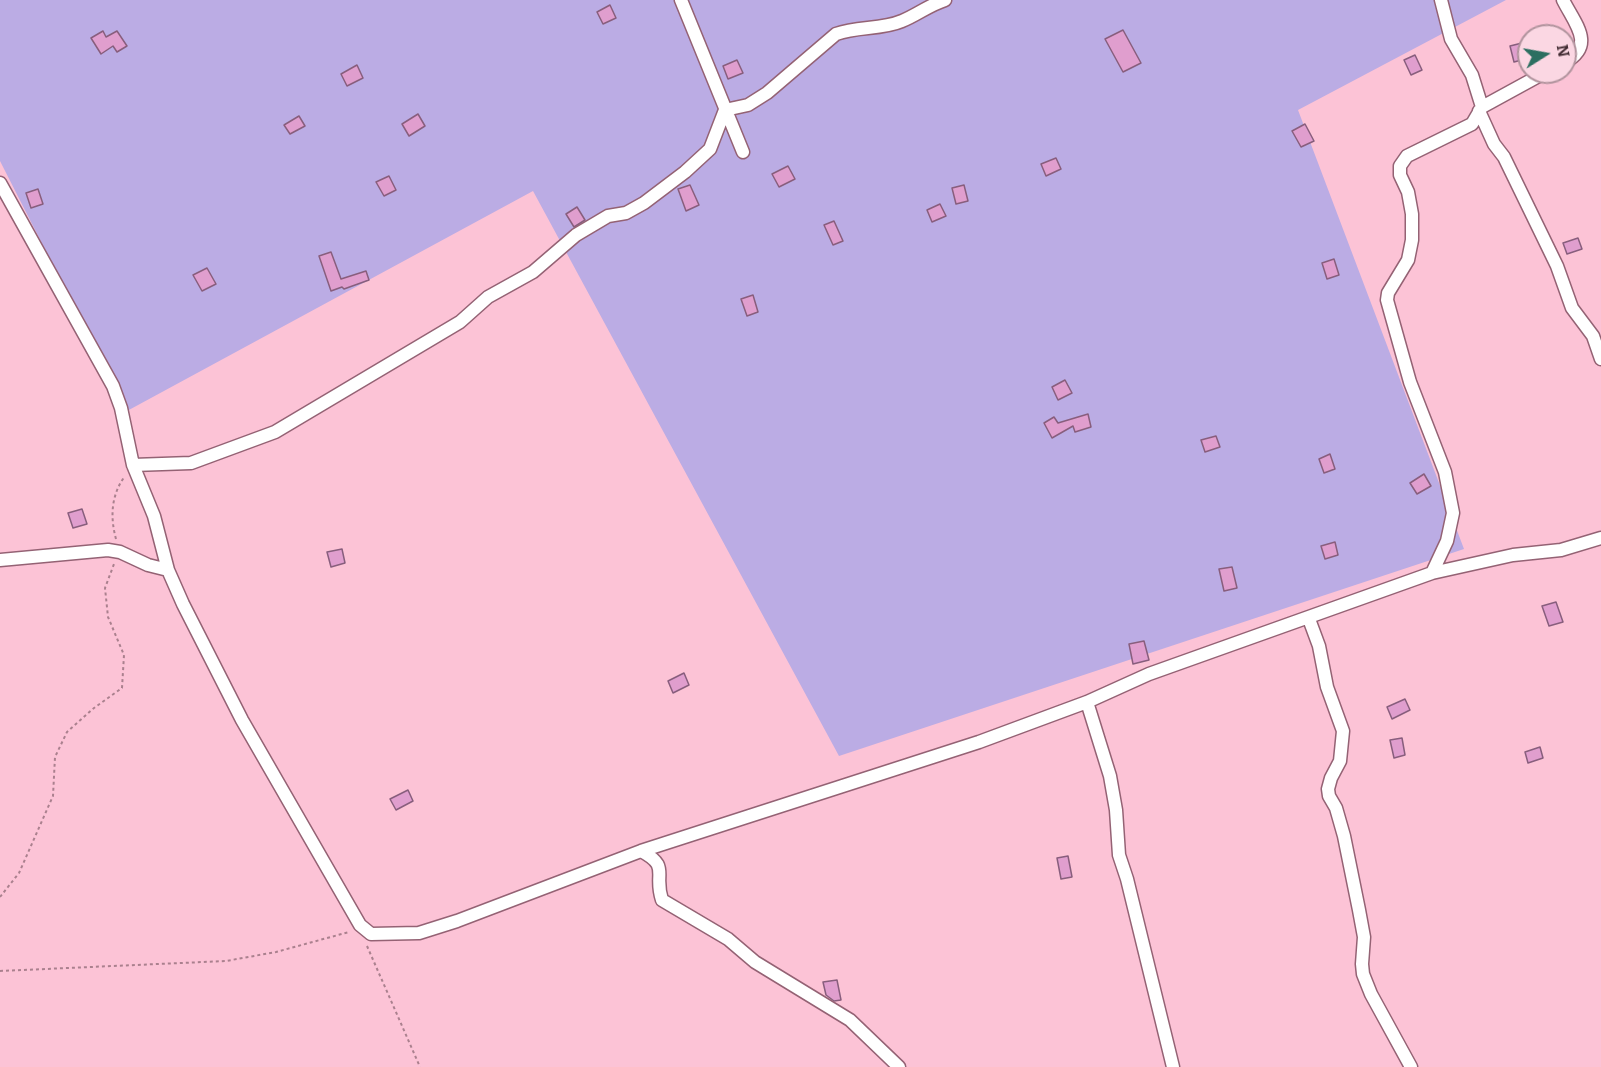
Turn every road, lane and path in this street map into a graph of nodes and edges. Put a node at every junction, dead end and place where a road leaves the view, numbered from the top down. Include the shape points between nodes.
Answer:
1 (681, 0) edge
2 (945, 0) edge
3 (1441, 0) edge
4 (1563, 0) edge
5 (1575, 24) edge
6 (1577, 28) edge
7 (1577, 54) edge
8 (1525, 84) edge
9 (1480, 109) junction
10 (725, 110) junction
11 (743, 152) dead end
12 (0, 183) edge
13 (1601, 359) edge
14 (133, 465) junction
15 (1601, 538) edge
16 (120, 552) junction
17 (0, 560) edge
18 (168, 570) junction
19 (1432, 573) junction
20 (1309, 619) junction
21 (1087, 702) junction
22 (640, 851) junction
23 (0, 897) edge
24 (350, 932) dead end
25 (363, 938) dead end
26 (0, 971) edge
27 (420, 1067) edge
28 (899, 1067) edge
29 (1173, 1067) edge
30 (1411, 1067) edge

1 - 10 street
2 - 10 street via 902,22 836,34 767,93 748,105
3 - 9 street via 1451,39 1472,75
4 - 5 street
6 - 7 street via 1582,38 1582,48
8 - 9 street
9 - 13 street via 1557,266 1572,308 1593,336
9 - 19 street via 1472,124 1407,156 1400,166 1412,214 1412,240 1407,260 1387,300 1410,382 1445,472 1453,513 1447,541
10 - 11 street
10 - 14 street via 710,149 685,172 644,203 626,213 608,216 576,235 533,273 488,297 460,322 276,432 191,463
12 - 14 street via 113,386
14 - 16 path via 119,484 112,509
14 - 18 street via 154,516
15 - 19 street via 1561,550 1514,555
16 - 17 street
16 - 18 street
16 - 23 path via 105,588 108,617 124,655 122,688 67,732 55,757 49,806 19,873
18 - 22 street via 242,720 360,925 371,934 419,933
19 - 20 street
20 - 21 street via 1149,674
20 - 30 street via 1343,731 1340,760 1329,796 1341,827 1359,910 1364,974
21 - 22 street
21 - 29 street via 1110,776 1119,855
22 - 28 street via 659,864 662,900 850,1020
24 - 26 path via 226,961
25 - 27 path

